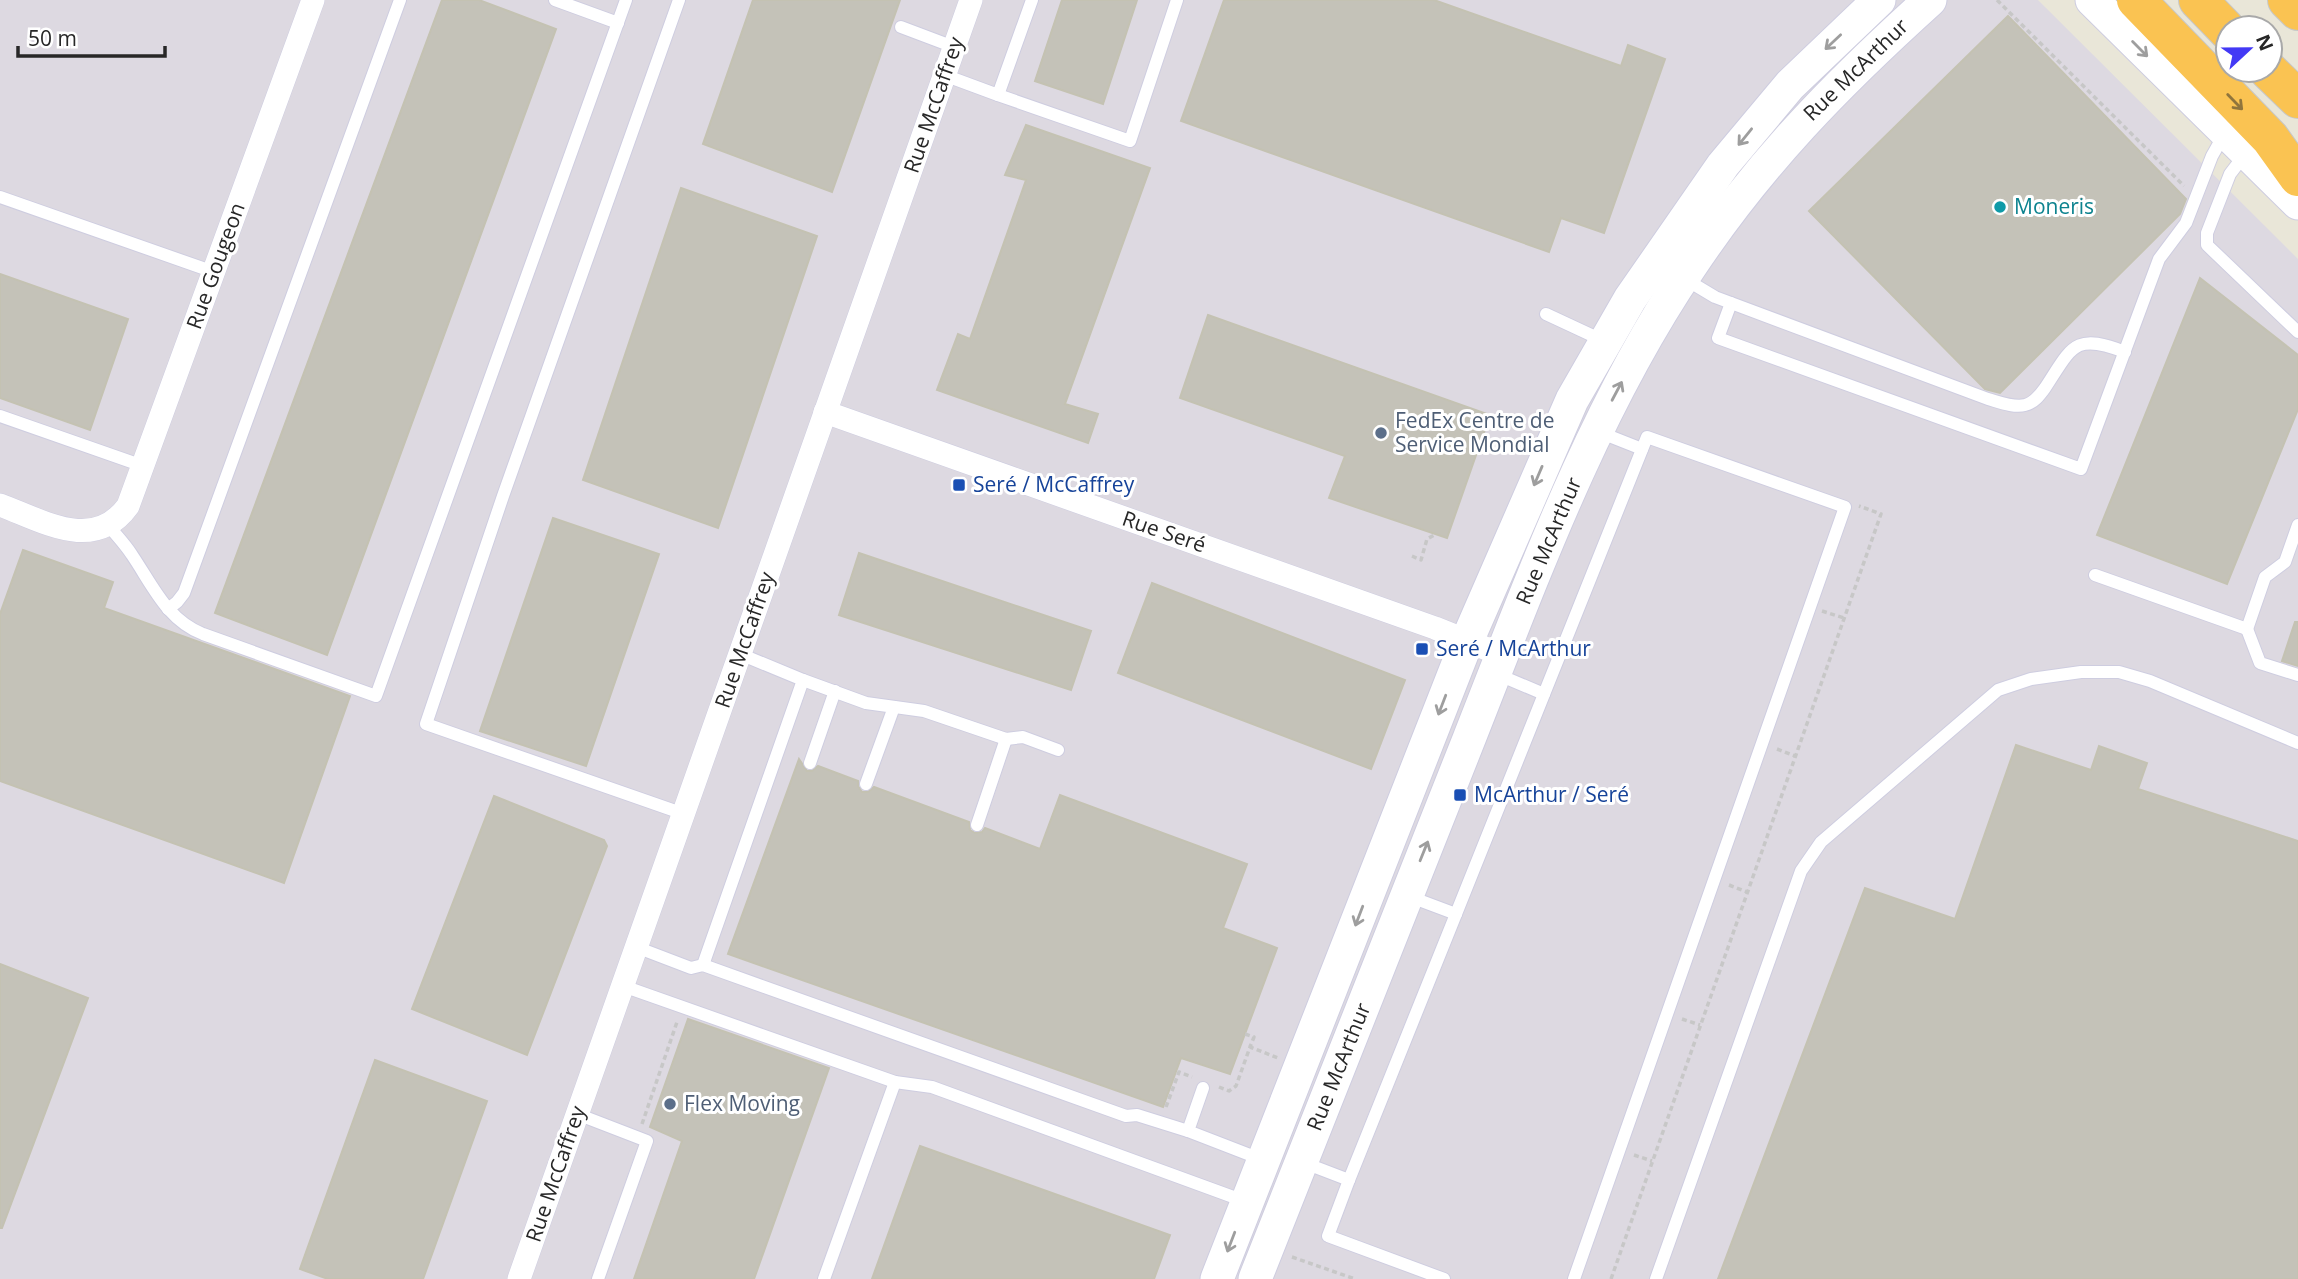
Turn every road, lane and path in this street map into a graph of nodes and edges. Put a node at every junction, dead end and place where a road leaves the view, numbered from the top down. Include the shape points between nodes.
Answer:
1 (313, 0) edge
2 (400, 0) edge
3 (555, 0) edge
4 (626, 0) edge
5 (679, 0) edge
6 (971, 0) edge
7 (1032, 0) edge
8 (1177, 0) edge
9 (1879, 0) edge
10 (1930, 0) edge
11 (1997, 0) edge
12 (2092, 0) edge
13 (2136, 0) edge
14 (2198, 0) edge
15 (2287, 0) edge
16 (2298, 11) edge
17 (2214, 17) edge
18 (618, 23) junction
19 (901, 27) dead end
20 (954, 47) junction
21 (944, 75) junction
22 (2282, 84) edge
23 (998, 95) junction
24 (1802, 97) junction
25 (2298, 99) edge
26 (2236, 143) junction
27 (2298, 177) edge
28 (2189, 191) dead end
29 (0, 197) edge
30 (2298, 203) edge
31 (1670, 268) junction
32 (214, 272) junction
33 (1731, 303) junction
34 (1546, 314) dead end
35 (2298, 332) edge
36 (1604, 341) junction
37 (2125, 352) junction
38 (825, 412) junction
39 (0, 416) edge
40 (1580, 423) junction
41 (1642, 449) junction
42 (143, 466) junction
43 (0, 505) edge
44 (1857, 506) dead end
45 (2298, 525) edge
46 (108, 526) junction
47 (1436, 534) dead end
48 (1412, 556) dead end
49 (2095, 575) dead end
50 (168, 609) junction
51 (1819, 610) dead end
52 (1844, 618) junction
53 (2247, 629) junction
54 (1467, 641) junction
55 (740, 654) junction
56 (1502, 655) junction
57 (2298, 675) edge
58 (803, 680) junction
59 (835, 691) junction
60 (1544, 694) junction
61 (894, 707) junction
62 (1006, 740) junction
63 (2298, 743) edge
64 (1771, 747) dead end
65 (1058, 750) dead end
66 (1795, 755) junction
67 (810, 763) dead end
68 (866, 784) dead end
69 (684, 814) junction
70 (978, 825) dead end
71 (1723, 882) dead end
72 (1747, 892) junction
73 (1407, 895) junction
74 (1455, 914) junction
75 (636, 947) junction
76 (703, 965) junction
77 (623, 986) junction
78 (1676, 1017) dead end
79 (677, 1024) dead end
80 (1700, 1026) junction
81 (1245, 1034) dead end
82 (1250, 1048) junction
83 (1287, 1061) dead end
84 (1192, 1077) dead end
85 (895, 1082) junction
86 (1217, 1087) dead end
87 (1203, 1088) dead end
88 (1165, 1111) dead end
89 (577, 1114) junction
90 (641, 1128) dead end
91 (1188, 1131) junction
92 (1627, 1152) dead end
93 (1263, 1160) junction
94 (1652, 1160) junction
95 (1301, 1162) junction
96 (1349, 1180) junction
97 (1247, 1202) junction
98 (1290, 1256) dead end
99 (519, 1279) edge
100 (598, 1279) edge
101 (824, 1279) edge
102 (1217, 1279) edge
103 (1255, 1279) edge
104 (1355, 1279) edge
105 (1444, 1279) edge
106 (1574, 1279) edge
107 (1611, 1279) edge
108 (1656, 1279) edge

1 - 32 street, Rue Gougeon
2 - 50 lane via 184,593
3 - 18 lane
4 - 18 lane
5 - 69 lane via 426,724
6 - 20 street, Rue McCaffrey
7 - 23 lane
8 - 23 lane via 1130,141
9 -> 24 street, Rue McArthur
10 - 24 street, Rue McArthur
11 - 28 path
12 -> 26 street
13 -> 27 highway via 2270,138
14 - 17 highway
15 - 16 highway
18 - 50 lane via 376,696 203,634
19 - 20 lane
20 - 21 street, Rue McCaffrey
21 - 23 lane
21 - 38 street, Rue McCaffrey
22 - 25 highway
24 - 31 street, Rue McArthur via 1723,164
26 - 30 street
26 - 35 lane via 2207,245
26 - 37 lane via 2212,156 2186,223 2159,259
29 - 32 lane
31 - 33 lane via 1705,293
31 - 36 street, Rue McArthur
40 -> 31 street, Rue McArthur via 1633,361
32 - 42 street, Rue Gougeon
33 - 37 lane via 2012,405 2024,406 2036,399 2077,346 2096,343
33 - 37 lane via 1718,338 2081,469
34 - 36 lane
36 - 40 street, Rue McArthur
38 - 54 street, Rue Seré
38 - 55 street, Rue McCaffrey
39 - 42 lane
40 - 41 lane
40 -> 54 street, Rue McArthur
40 - 56 street, Rue McArthur
41 - 60 lane
41 - 106 lane via 1647,437 1844,507
42 - 46 street, Rue Gougeon via 128,506
43 - 46 street via 76,531
44 - 52 path via 1881,514
45 - 53 lane via 2285,562 2265,577
46 - 50 lane
47 - 48 path via 1427,539 1420,560
49 - 53 lane
51 - 52 path
52 - 66 path
53 - 57 lane via 2260,663
54 - 56 street, Rue Seré
54 -> 93 street, Rue McArthur
55 - 58 lane
55 - 69 street, Rue McCaffrey
56 - 60 lane via 1506,678
73 -> 56 street, Rue McArthur
58 - 59 lane
58 - 76 lane
59 - 61 lane
59 - 67 lane
60 - 74 lane
61 - 62 lane via 924,712
61 - 68 lane
62 - 65 lane via 1023,737
62 - 70 lane
63 - 108 lane via 2150,681 2119,673 2081,672 2031,679 1998,690 1821,842 1801,871
64 - 66 path
66 - 72 path
69 - 75 street, Rue McCaffrey
71 - 72 path
72 - 80 path
73 - 74 lane
73 - 95 street, Rue McArthur
74 - 96 lane
75 - 76 lane via 691,968
75 - 77 street, Rue McCaffrey
76 - 91 lane via 1126,1116 1137,1115
77 - 85 lane
77 - 89 street, Rue McCaffrey
78 - 80 path
79 - 90 path
80 - 94 path
81 - 82 path via 1254,1037
82 - 83 path
82 - 86 path via 1236,1086 1229,1091
84 - 88 path via 1179,1072
85 - 97 lane via 932,1087
85 - 101 lane
87 - 91 lane
89 - 99 street, Rue McCaffrey
89 - 100 lane via 647,1141
91 - 93 lane
92 - 94 path
93 - 97 street, Rue McArthur
94 - 107 path
95 - 96 lane
95 - 103 street, Rue McArthur
96 - 105 lane via 1328,1236
97 -> 102 street, Rue McArthur
98 - 104 path

